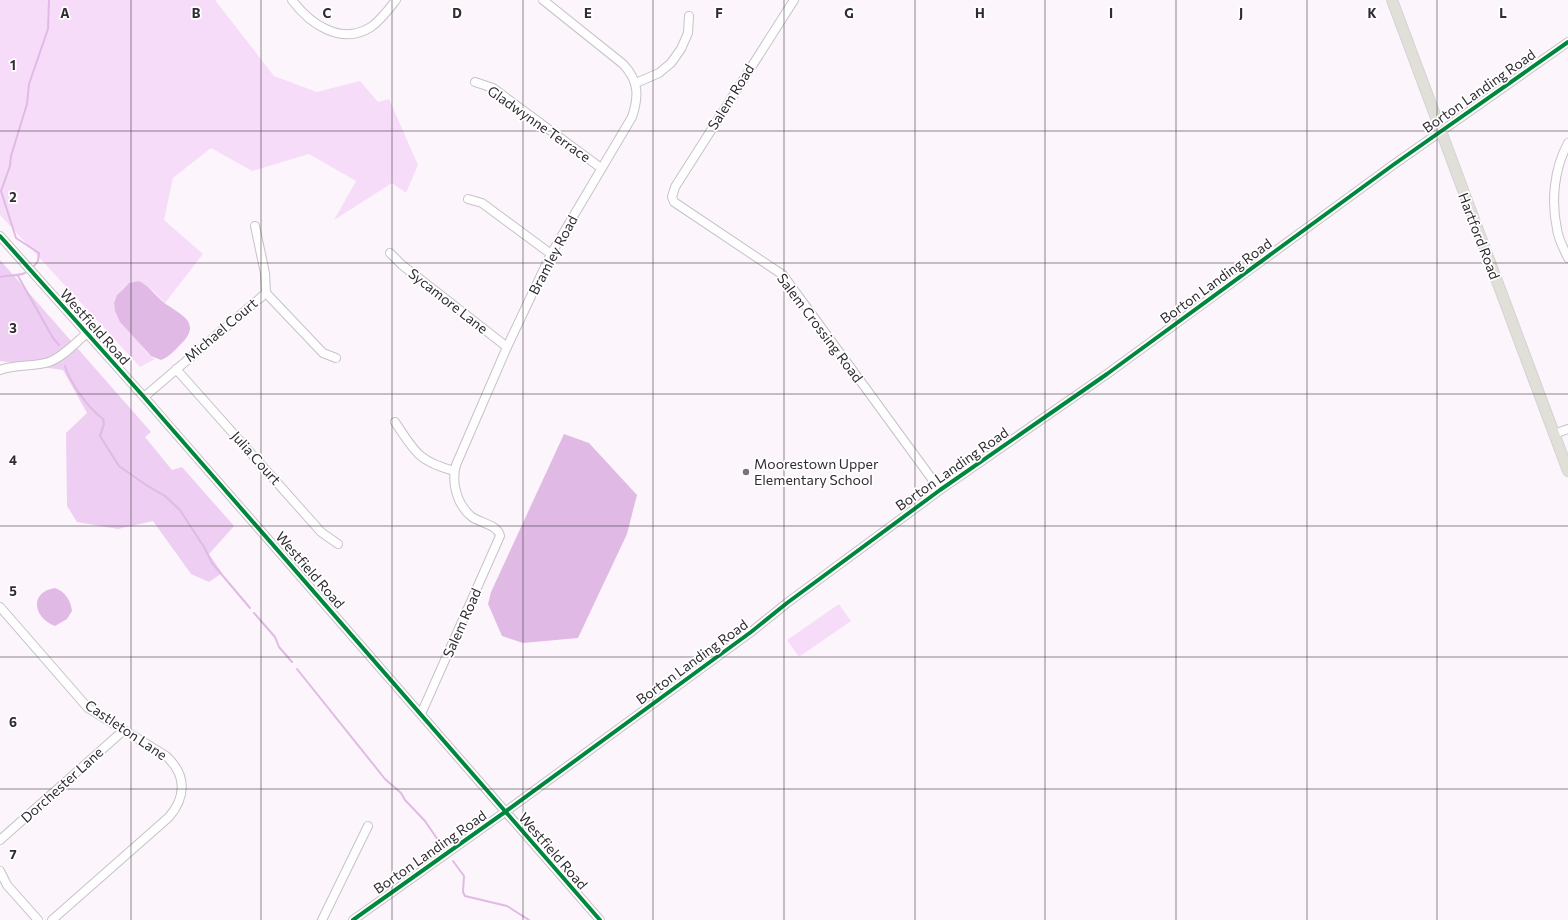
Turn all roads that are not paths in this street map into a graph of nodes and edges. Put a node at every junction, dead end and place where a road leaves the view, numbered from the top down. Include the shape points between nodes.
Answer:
1 (292, 0) edge
2 (396, 0) edge
3 (543, 0) edge
4 (794, 0) edge
5 (1393, 0) edge
6 (689, 16) dead end
7 (1568, 42) edge
8 (475, 82) dead end
9 (636, 83) junction
10 (1440, 132) junction
11 (1568, 143) edge
12 (601, 168) junction
13 (672, 197) joint
14 (468, 199) dead end
15 (255, 226) dead end
16 (0, 236) edge
17 (390, 253) dead end
18 (551, 254) junction
19 (1568, 258) edge
20 (266, 293) junction
21 (86, 334) junction
22 (506, 347) junction
23 (336, 358) dead end
24 (176, 369) junction
25 (0, 370) edge
26 (144, 397) junction
27 (395, 422) dead end
28 (1568, 429) edge
29 (1554, 434) junction
30 (454, 471) junction
31 (1568, 471) edge
32 (940, 490) junction
33 (498, 532) joint
34 (338, 544) dead end
35 (0, 607) edge
36 (421, 714) junction
37 (124, 730) junction
38 (505, 812) junction
39 (368, 826) dead end
40 (0, 840) edge
41 (0, 871) edge
42 (38, 920) edge
43 (52, 920) edge
44 (322, 920) edge
45 (354, 920) edge
46 (600, 920) edge

1 - 2 street via 312,21 325,30 345,34 372,26
3 - 9 street via 623,64
4 - 13 street, Salem Road via 679,180
5 - 10 main road, Hartford Road
6 - 9 street via 688,33 671,63 659,73
7 - 10 street, Borton Landing Road
8 - 12 street, Gladwynne Terrace via 493,88
9 - 12 street, Bramley Road via 637,100 632,117
10 - 29 main road, Hartford Road
10 - 32 street, Borton Landing Road via 1107,374
11 - 19 street via 1562,153 1556,177 1555,204 1557,230
12 - 18 street, Bramley Road
13 - 32 street, Salem Crossing Road via 677,206 783,275
14 - 18 street via 482,203
15 - 20 street, Michael Court via 265,273
16 - 21 street, Westfield Road
17 - 22 street, Sycamore Lane
18 - 22 street, Bramley Road
20 - 23 street via 323,353
20 - 24 street, Michael Court
21 - 25 street via 52,361
21 - 26 street, Westfield Road
22 - 30 street, Bramley Road
24 - 26 street, Michael Court
24 - 34 street, Julia Court via 321,532
26 - 36 street, Westfield Road
27 - 30 street via 418,455 430,463
28 - 29 street
29 - 31 main road, Hartford Road
30 - 33 street, Bramley Road via 456,490 464,507 472,517
32 - 38 street, Borton Landing Road
33 - 36 street, Salem Road via 499,540
35 - 37 street, Castleton Lane via 86,705
36 - 38 street, Westfield Road
37 - 40 street, Dorchester Lane
37 - 43 street, Castleton Lane via 166,756 172,763 181,780 180,802 168,817
38 - 45 street, Borton Landing Road
38 - 46 street, Westfield Road
39 - 44 street
41 - 42 street via 7,884

